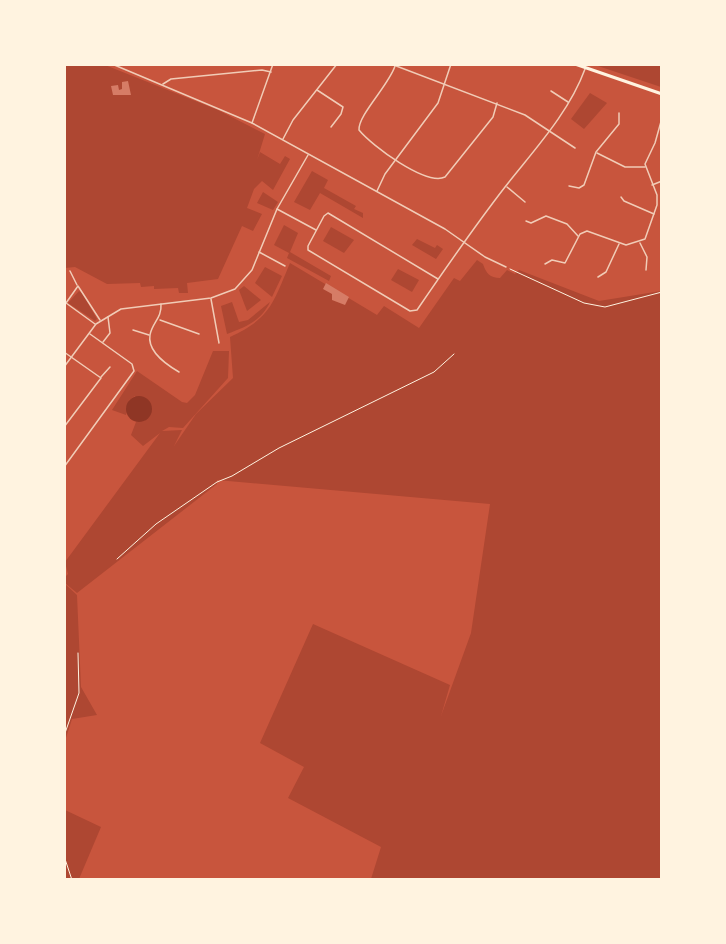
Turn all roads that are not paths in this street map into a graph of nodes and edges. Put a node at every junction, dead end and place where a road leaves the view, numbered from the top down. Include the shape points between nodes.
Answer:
1 (112, 64) edge
2 (273, 64) edge
3 (337, 64) edge
4 (391, 64) edge
5 (446, 64) edge
6 (575, 64) edge
7 (451, 65) edge
8 (396, 66) junction
9 (585, 68) junction
10 (271, 72) junction
11 (444, 84) junction
12 (163, 85) junction
13 (316, 90) junction
14 (551, 91) dead end
15 (662, 94) edge
16 (568, 102) junction
17 (497, 103) junction
18 (619, 113) dead end
19 (662, 118) edge
20 (252, 123) junction
21 (331, 127) dead end
22 (660, 129) edge
23 (549, 130) junction
24 (283, 139) junction
25 (575, 148) dead end
26 (596, 152) junction
27 (308, 154) junction
28 (395, 160) junction
29 (645, 167) junction
30 (662, 181) edge
31 (652, 185) junction
32 (506, 186) junction
33 (569, 186) dead end
34 (376, 192) junction
35 (621, 197) dead end
36 (624, 201) junction
37 (525, 202) dead end
38 (619, 204) dead end
39 (277, 209) junction
40 (654, 214) junction
41 (526, 222) dead end
42 (316, 230) junction
43 (579, 236) junction
44 (464, 242) junction
45 (619, 243) junction
46 (640, 243) junction
47 (259, 252) junction
48 (545, 264) dead end
49 (285, 266) dead end
50 (506, 267) road end
51 (646, 270) dead end
52 (70, 271) dead end
53 (598, 277) dead end
54 (438, 279) junction
55 (78, 285) junction
56 (211, 298) junction
57 (161, 303) junction
58 (108, 316) junction
59 (100, 320) junction
60 (160, 320) junction
61 (96, 324) junction
62 (133, 330) dead end
63 (89, 333) junction
64 (199, 334) dead end
65 (150, 335) junction
66 (102, 343) junction
67 (219, 343) dead end
68 (64, 352) edge
69 (72, 357) junction
70 (110, 366) dead end
71 (64, 367) edge
72 (179, 372) dead end
73 (100, 378) junction
74 (64, 427) edge
75 (64, 467) edge

1 - 12 street
2 - 10 street
3 - 13 street
4 - 8 street
5 - 7 street
6 - 9 main road
7 - 11 street
8 - 11 street
8 - 28 street via 359,125 363,134
9 - 15 main road
9 - 16 street
10 - 12 street via 171,79
10 - 20 street
11 - 17 street
11 - 28 street via 438,103
12 - 20 street
13 - 21 street via 343,107
13 - 24 street
14 - 16 street
16 - 23 street
17 - 23 street
17 - 28 street via 493,117 445,177 434,180
18 - 26 street via 620,124
19 - 22 street
20 - 24 street
22 - 29 street
23 - 25 street
23 - 32 street
24 - 27 street
26 - 29 street via 625,167
26 - 33 street via 584,185
27 - 34 street
27 - 39 street
28 - 34 street
29 - 31 street
30 - 31 street
31 - 40 street via 657,195
32 - 37 street
32 - 44 street
34 - 44 street
35 - 36 street
36 - 38 street
36 - 40 street
39 - 42 street
39 - 47 street
40 - 46 street
41 - 43 street via 546,216 567,224
42 - 54 street via 328,213
42 - 54 street via 308,250 410,311 417,310
43 - 45 street via 595,231
43 - 48 street via 565,263 552,260
44 - 50 street
44 - 54 street
45 - 46 street
45 - 53 street via 606,272
46 - 51 street via 647,257
47 - 49 street
47 - 56 street via 252,270 235,289
52 - 55 street
55 - 59 street
55 - 61 street via 66,303
56 - 57 street
56 - 67 street
57 - 58 street via 133,306
57 - 60 street
58 - 59 street
58 - 66 street via 110,333
59 - 61 street
60 - 64 street
60 - 65 street
61 - 63 street
62 - 65 street
63 - 66 street
63 - 69 street
65 - 72 street via 157,354
66 - 75 street via 132,364 134,370
68 - 69 street
69 - 71 street
69 - 73 street
70 - 73 street
73 - 74 street

